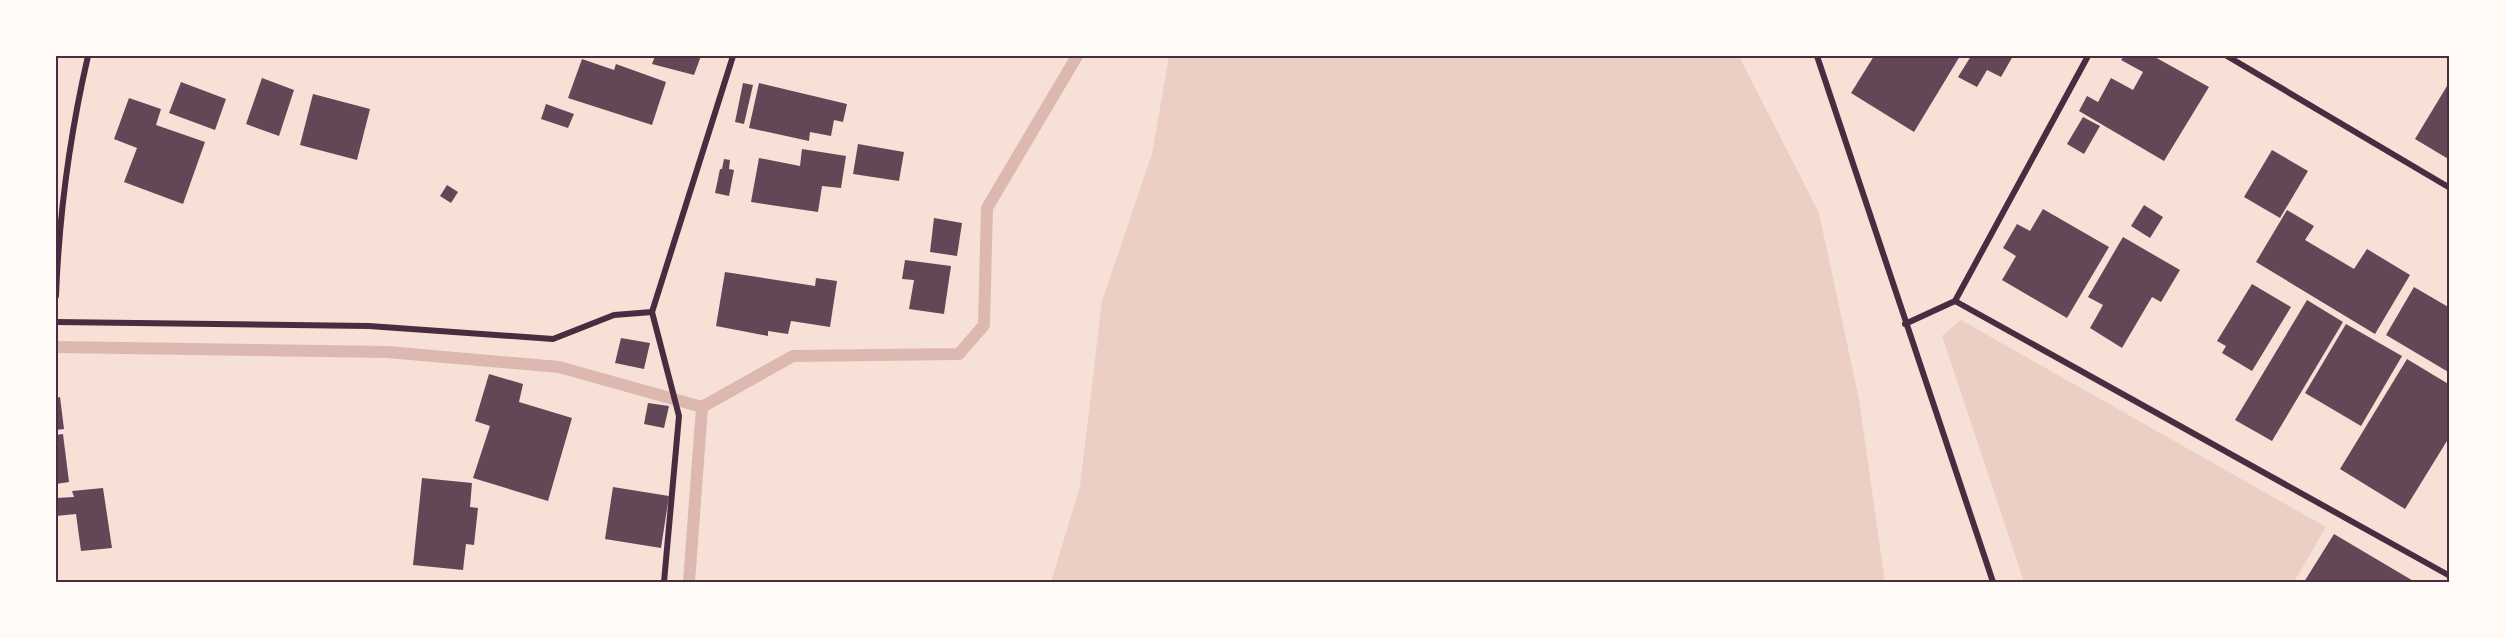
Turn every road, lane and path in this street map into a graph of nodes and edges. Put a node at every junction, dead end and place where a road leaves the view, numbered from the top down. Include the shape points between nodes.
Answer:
1 (88, 56) edge
2 (733, 56) edge
3 (1817, 56) edge
4 (2088, 56) edge
5 (2227, 56) edge
6 (2450, 188) edge
7 (56, 296) edge
8 (1955, 301) junction
9 (652, 312) junction
10 (56, 322) edge
11 (1905, 324) junction
12 (2450, 576) edge
13 (664, 582) edge
14 (1993, 582) edge

1 - 7 street via 58,246
2 - 9 street
3 - 11 street
4 - 8 street
5 - 6 street
8 - 11 street
8 - 12 street
9 - 10 street via 614,315 553,339 369,326
9 - 13 street via 679,416
11 - 14 street

